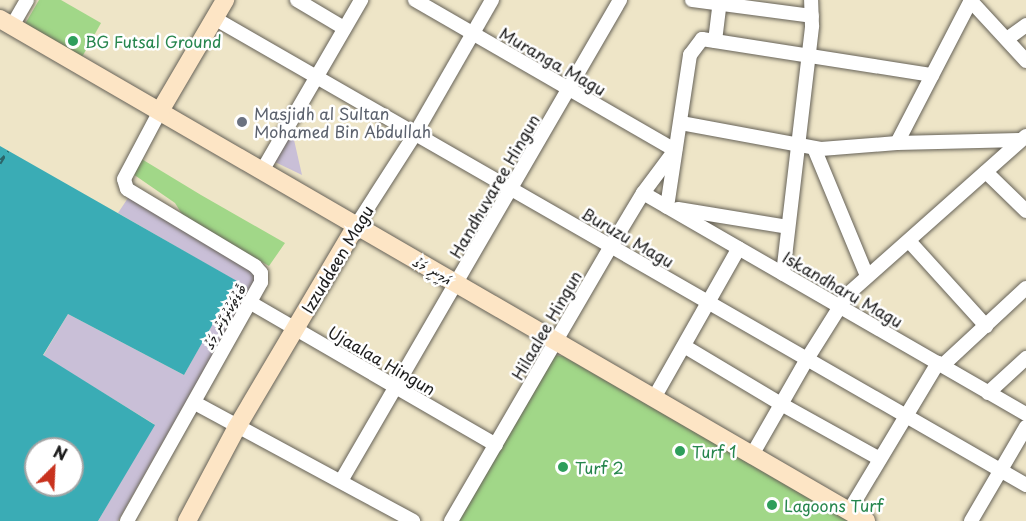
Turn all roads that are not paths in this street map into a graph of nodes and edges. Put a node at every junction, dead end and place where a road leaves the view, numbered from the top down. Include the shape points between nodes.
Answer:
1 (27, 0) edge
2 (225, 0) edge
3 (297, 0) edge
4 (361, 0) edge
5 (415, 0) edge
6 (492, 0) edge
7 (620, 0) edge
8 (692, 0) edge
9 (811, 0) edge
10 (970, 0) edge
11 (720, 1) edge
12 (812, 16) junction
13 (214, 18) junction
14 (6, 22) edge
15 (1026, 25) edge
16 (344, 28) junction
17 (472, 33) junction
18 (1006, 39) junction
19 (715, 41) junction
20 (809, 56) junction
21 (1026, 61) edge
22 (932, 75) junction
23 (316, 77) junction
24 (569, 89) junction
25 (160, 111) junction
26 (681, 123) junction
27 (415, 134) junction
28 (1024, 140) edge
29 (897, 143) junction
30 (798, 146) junction
31 (814, 148) junction
32 (675, 150) junction
33 (262, 171) junction
34 (986, 172) junction
35 (511, 189) junction
36 (643, 194) junction
37 (667, 207) junction
38 (1026, 211) edge
39 (356, 226) junction
40 (788, 227) junction
41 (909, 241) junction
42 (610, 246) junction
43 (739, 248) junction
44 (783, 274) junction
45 (867, 276) junction
46 (457, 284) junction
47 (1026, 288) edge
48 (707, 302) junction
49 (251, 303) junction
50 (839, 305) junction
51 (986, 326) junction
52 (296, 329) junction
53 (556, 341) junction
54 (684, 346) junction
55 (1026, 358) edge
56 (807, 359) junction
57 (941, 364) junction
58 (396, 388) junction
59 (988, 393) junction
60 (654, 398) junction
61 (195, 403) junction
62 (781, 404) junction
63 (1026, 414) edge
64 (906, 416) junction
65 (237, 427) junction
66 (1026, 427) edge
67 (496, 445) junction
68 (752, 455) junction
69 (880, 459) junction
70 (1000, 470) junction
71 (341, 481) junction
72 (1026, 485) edge
73 (849, 511) junction
74 (127, 521) edge
75 (187, 521) edge
76 (413, 521) edge
77 (451, 521) edge
78 (866, 521) edge
79 (971, 521) edge

1 - 14 street
2 - 13 main road
3 - 16 street
4 - 16 street
5 - 17 street, Muranga Magu
6 - 17 street, Izzuddeen Magu
7 - 24 street, Handhuvaree Hingun
8 - 11 street
9 - 12 street
10 - 18 street
10 - 22 street
11 - 12 street
11 - 19 street
12 - 20 street
13 - 23 street, Buruzu Magu
13 - 25 main road
14 - 25 main road, އަމީނީ މަގު
15 - 18 street
16 - 23 street
17 - 24 street, Muranga Magu
17 - 27 street, Izzuddeen Magu
18 - 21 street
19 - 20 street
19 - 26 street via 702,39 690,55
20 - 22 street
20 - 30 street
22 - 29 street
23 - 27 street, Buruzu Magu
23 - 33 street
24 - 32 street, Muranga Magu
24 - 35 street, Handhuvaree Hingun
25 - 33 main road, އަމީނީ މަގު
25 - 49 street, ބޮޑުތަކުރުފާނު މަގު via 124,179 127,189 255,266 261,273 261,282
26 - 30 street
26 - 32 street
27 - 35 street, Buruzu Magu
27 - 39 street, Izzuddeen Magu
28 - 29 street
28 - 34 street
29 - 31 street
30 - 31 street
30 - 40 street
31 - 45 street
32 - 36 street, Hilaalee Hingun
32 - 37 street
33 - 39 main road, އަމީނީ މަގު
34 - 38 street
34 - 41 street
35 - 42 street, Buruzu Magu
35 - 46 street, Handhuvaree Hingun
36 - 37 street, Iskandharu Magu
36 - 42 street, Hilaalee Hingun
37 - 40 street
37 - 43 street, Iskandharu Magu
39 - 46 main road, އަމީނީ މަގު
39 - 52 main road, Izzuddeen Magu
40 - 44 street
41 - 45 street
41 - 51 street
42 - 48 street, Buruzu Magu
42 - 53 street, Hilaalee Hingun
43 - 44 street, Iskandharu Magu
43 - 48 street
44 - 50 street, Iskandharu Magu
45 - 50 street
46 - 53 main road, އަމީނީ މަގު
46 - 58 street, Handhuvaree Hingun
47 - 51 street
48 - 54 street
48 - 56 street, Buruzu Magu
49 - 52 street, Ujaalaa Hingun
49 - 61 street, ބޮޑުތަކުރުފާނު މަގު
50 - 56 street
50 - 57 street, Iskandharu Magu
51 - 57 street
52 - 58 street, Ujaalaa Hingun
52 - 65 main road, Izzuddeen Magu
53 - 60 main road, އަމީނީ މަގު
53 - 67 street, Hilaalee Hingun
54 - 60 street
54 - 62 street
55 - 59 street
56 - 62 street
56 - 64 street, Buruzu Magu
57 - 59 street, Iskandharu Magu
57 - 64 street
58 - 67 street, Ujaalaa Hingun
58 - 71 street, Handhuvaree Hingun
59 - 63 street, Iskandharu Magu
60 - 68 main road, އަމީނީ މަގު
61 - 65 street
61 - 74 street, ބޮޑުތަކުރުފާނު މަގު
62 - 68 street
62 - 69 street
64 - 69 street
64 - 70 street, Buruzu Magu
65 - 71 street
65 - 75 main road, Izzuddeen Magu
66 - 70 street
67 - 77 street, Hilaalee Hingun
68 - 73 main road, އަމީނީ މަގު
69 - 73 street
70 - 72 street, Buruzu Magu
70 - 79 street
71 - 76 street
73 - 78 main road, އަމީނީ މަގު

